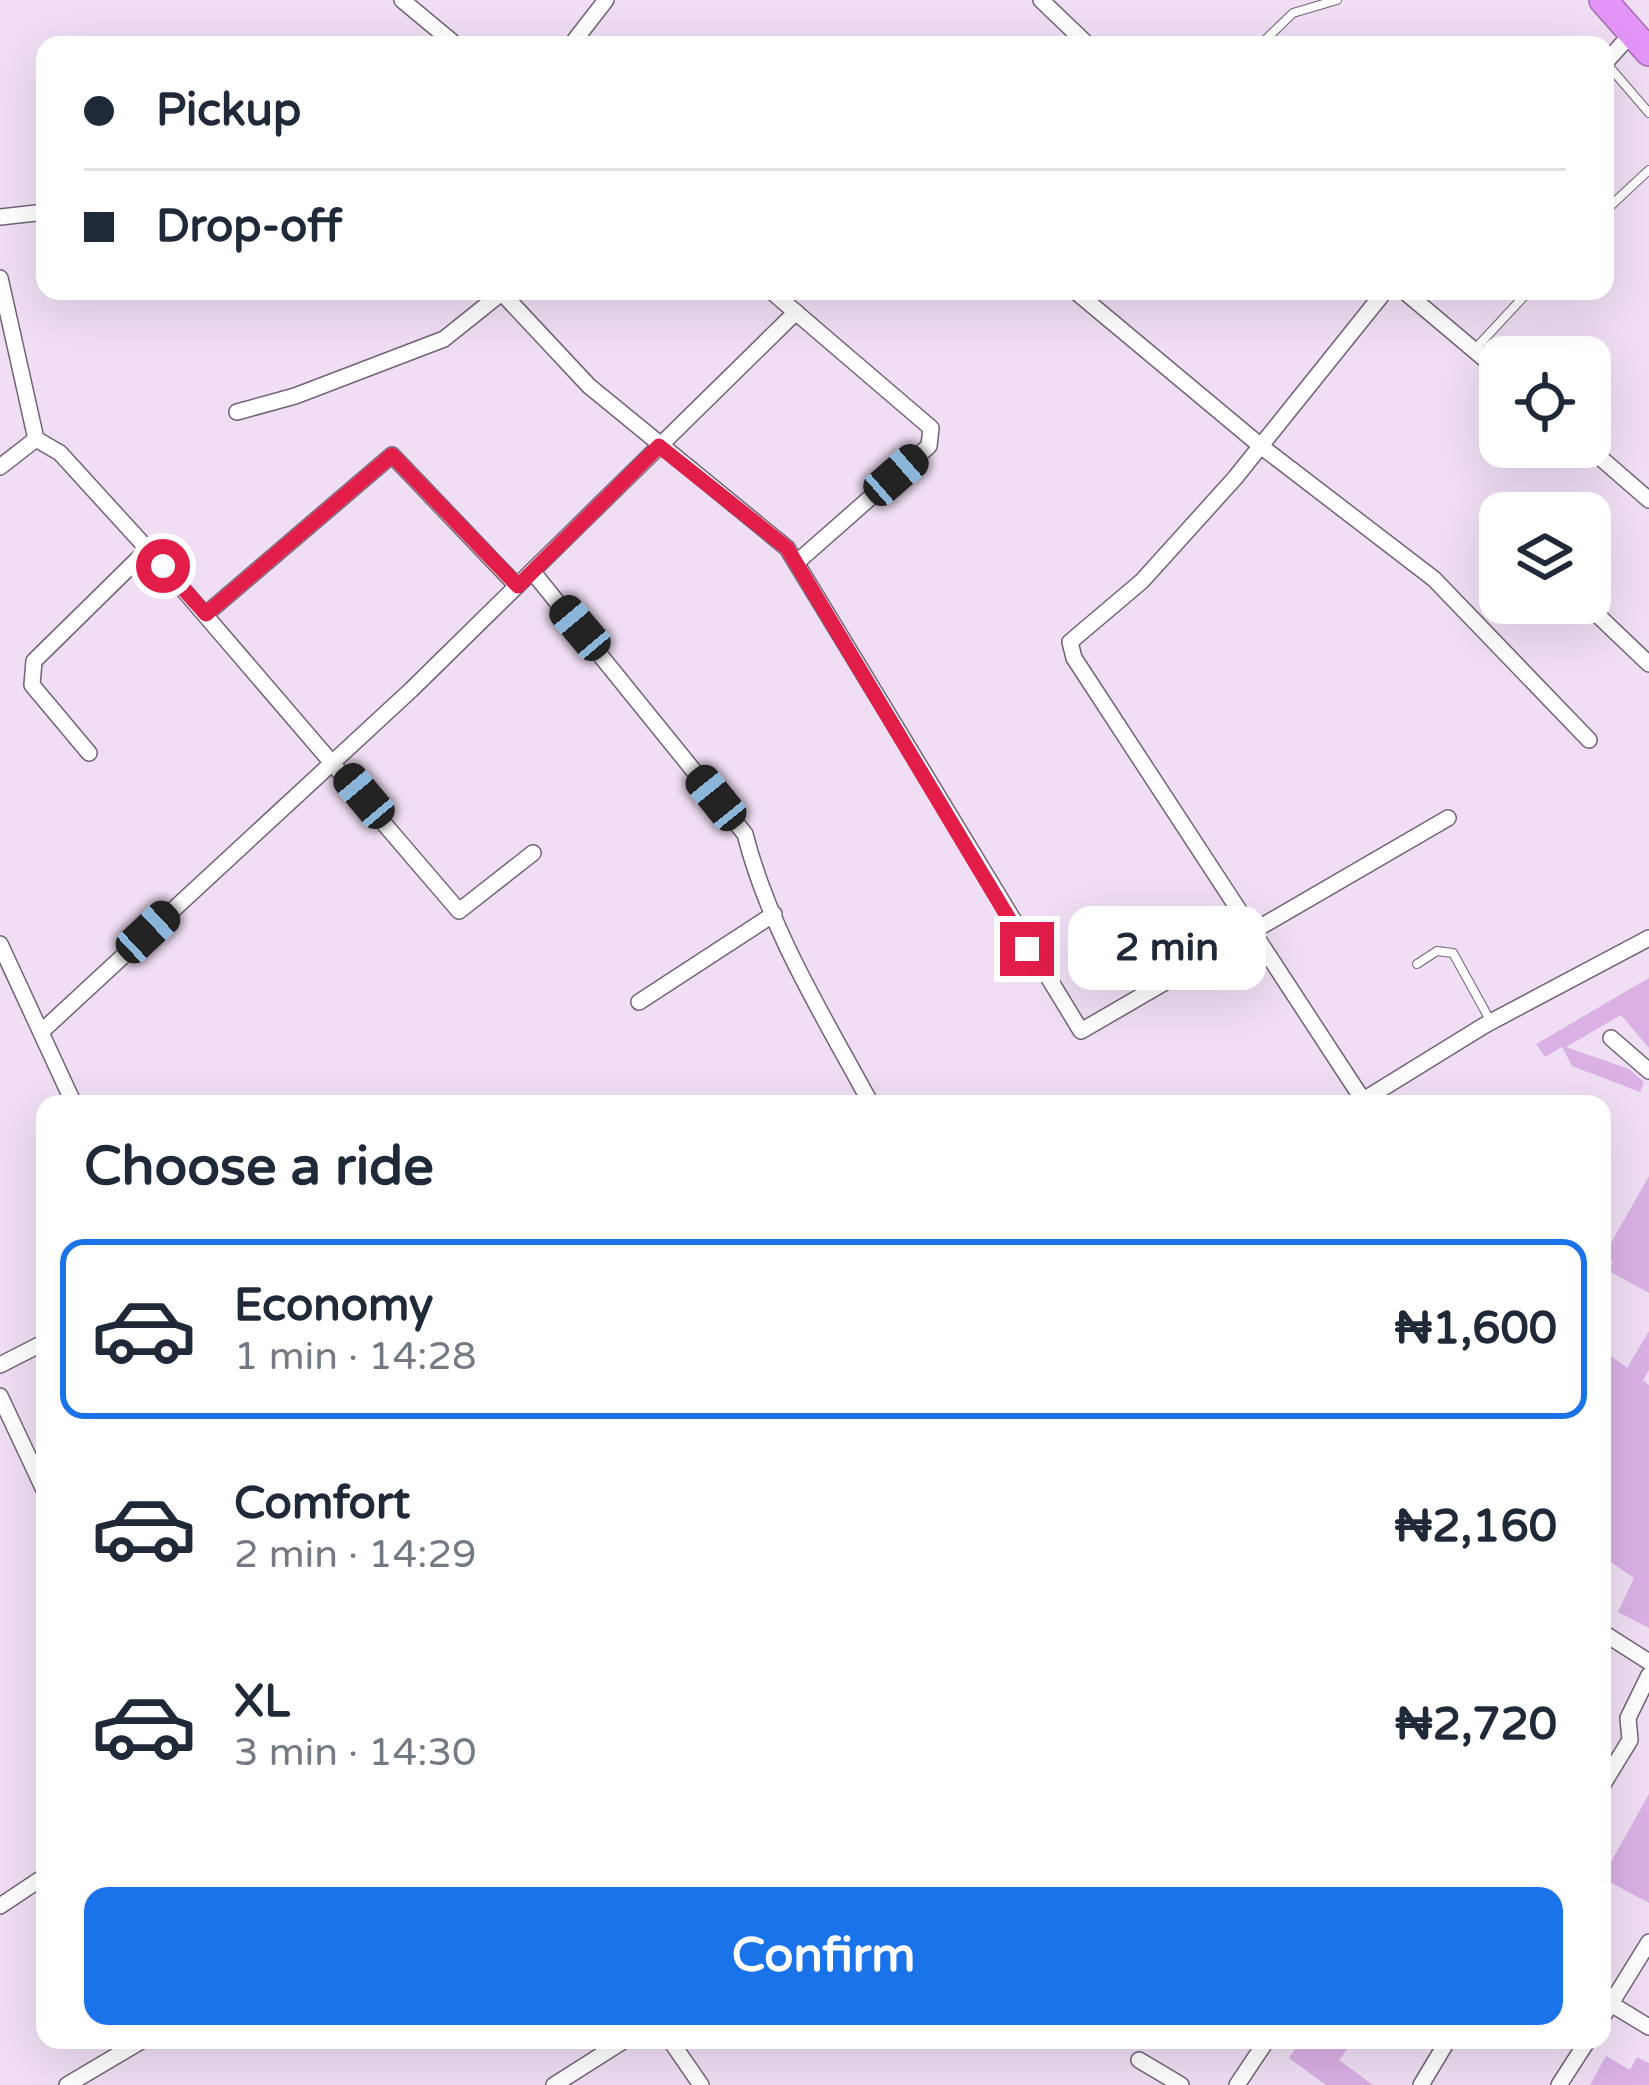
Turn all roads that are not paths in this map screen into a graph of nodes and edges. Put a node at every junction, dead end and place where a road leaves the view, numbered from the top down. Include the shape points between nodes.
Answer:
1 (402, 0) edge
2 (606, 0) edge
3 (1337, 0) edge
4 (1603, 0) edge
5 (1053, 4) edge
6 (445, 36) edge
7 (578, 36) edge
8 (1080, 36) edge
9 (1269, 36) edge
10 (1641, 43) edge
11 (1614, 57) edge
12 (1614, 72) edge
13 (1649, 113) edge
14 (1649, 170) edge
15 (1614, 203) edge
16 (36, 213) edge
17 (0, 217) edge
18 (0, 278) edge
19 (493, 300) edge
20 (510, 300) edge
21 (782, 300) edge
22 (1086, 300) edge
23 (1378, 300) edge
24 (1416, 300) edge
25 (1521, 300) edge
26 (796, 312) junction
27 (1474, 350) junction
28 (1479, 354) edge
29 (237, 412) dead end
30 (36, 439) junction
31 (659, 446) junction
32 (1262, 447) junction
33 (1611, 466) edge
34 (0, 467) edge
35 (1648, 496) edge
36 (148, 549) junction
37 (796, 563) junction
38 (532, 571) junction
39 (518, 586) junction
40 (206, 614) junction
41 (1607, 624) edge
42 (1649, 664) edge
43 (1589, 740) dead end
44 (88, 753) dead end
45 (335, 760) junction
46 (1448, 818) dead end
47 (533, 854) dead end
48 (774, 914) junction
49 (1250, 935) junction
50 (1649, 938) edge
51 (0, 944) edge
52 (1417, 964) dead end
53 (639, 1002) dead end
54 (1491, 1022) junction
55 (41, 1033) junction
56 (1610, 1038) dead end
57 (1649, 1071) edge
58 (70, 1095) edge
59 (866, 1095) edge
60 (1355, 1095) edge
61 (1371, 1095) edge
62 (36, 1347) edge
63 (0, 1365) edge
64 (0, 1396) edge
65 (36, 1473) edge
66 (1611, 1638) edge
67 (1649, 1663) edge
68 (1649, 1675) edge
69 (1611, 1771) edge
70 (36, 1882) edge
71 (0, 1906) edge
72 (1649, 1942) edge
73 (1611, 2003) edge
74 (1611, 2013) edge
75 (1649, 2027) edge
76 (128, 2049) edge
77 (611, 2049) edge
78 (676, 2049) edge
79 (1261, 2049) edge
80 (1443, 2049) edge
81 (1582, 2049) edge
82 (1139, 2060) dead end
83 (67, 2085) edge
84 (554, 2085) edge
85 (701, 2085) edge
86 (1181, 2085) edge
87 (1237, 2085) edge
88 (1421, 2085) edge
89 (1559, 2085) edge

1 - 6 street
2 - 7 street
3 - 9 lane via 1293,13
4 - 10 highway
5 - 8 street
10 - 11 street
12 - 13 lane
14 - 15 lane
16 - 17 street
18 - 30 street
19 - 29 street via 444,339
20 - 31 street via 589,386
21 - 26 street
22 - 32 street
23 - 32 street
24 - 27 street
25 - 27 lane
26 - 31 street
26 - 37 street via 933,436
27 - 28 street
30 - 34 street
30 - 36 street via 60,453
31 - 37 street via 778,539
31 - 38 street
32 - 43 street via 1434,579
32 - 49 street via 1142,580 1070,642
33 - 35 street
36 - 40 street
36 - 44 street via 34,661 32,685
37 - 49 street via 1073,1026 1090,1029
38 - 39 street
38 - 48 street via 745,834
39 - 40 street via 392,455
39 - 45 street
40 - 45 street
41 - 42 street
45 - 47 street via 459,911
45 - 55 street
46 - 49 street
48 - 53 street
48 - 59 street
49 - 60 street
50 - 54 street
51 - 55 street
52 - 54 lane via 1437,951 1453,952
54 - 61 street
55 - 58 street
56 - 57 street
62 - 63 street
64 - 65 street
66 - 67 street
68 - 69 street via 1628,1718 1630,1740
70 - 71 street
72 - 73 street
74 - 75 street
76 - 83 street
77 - 84 street
78 - 85 street
79 - 87 street
80 - 88 street
81 - 89 street
82 - 86 street

